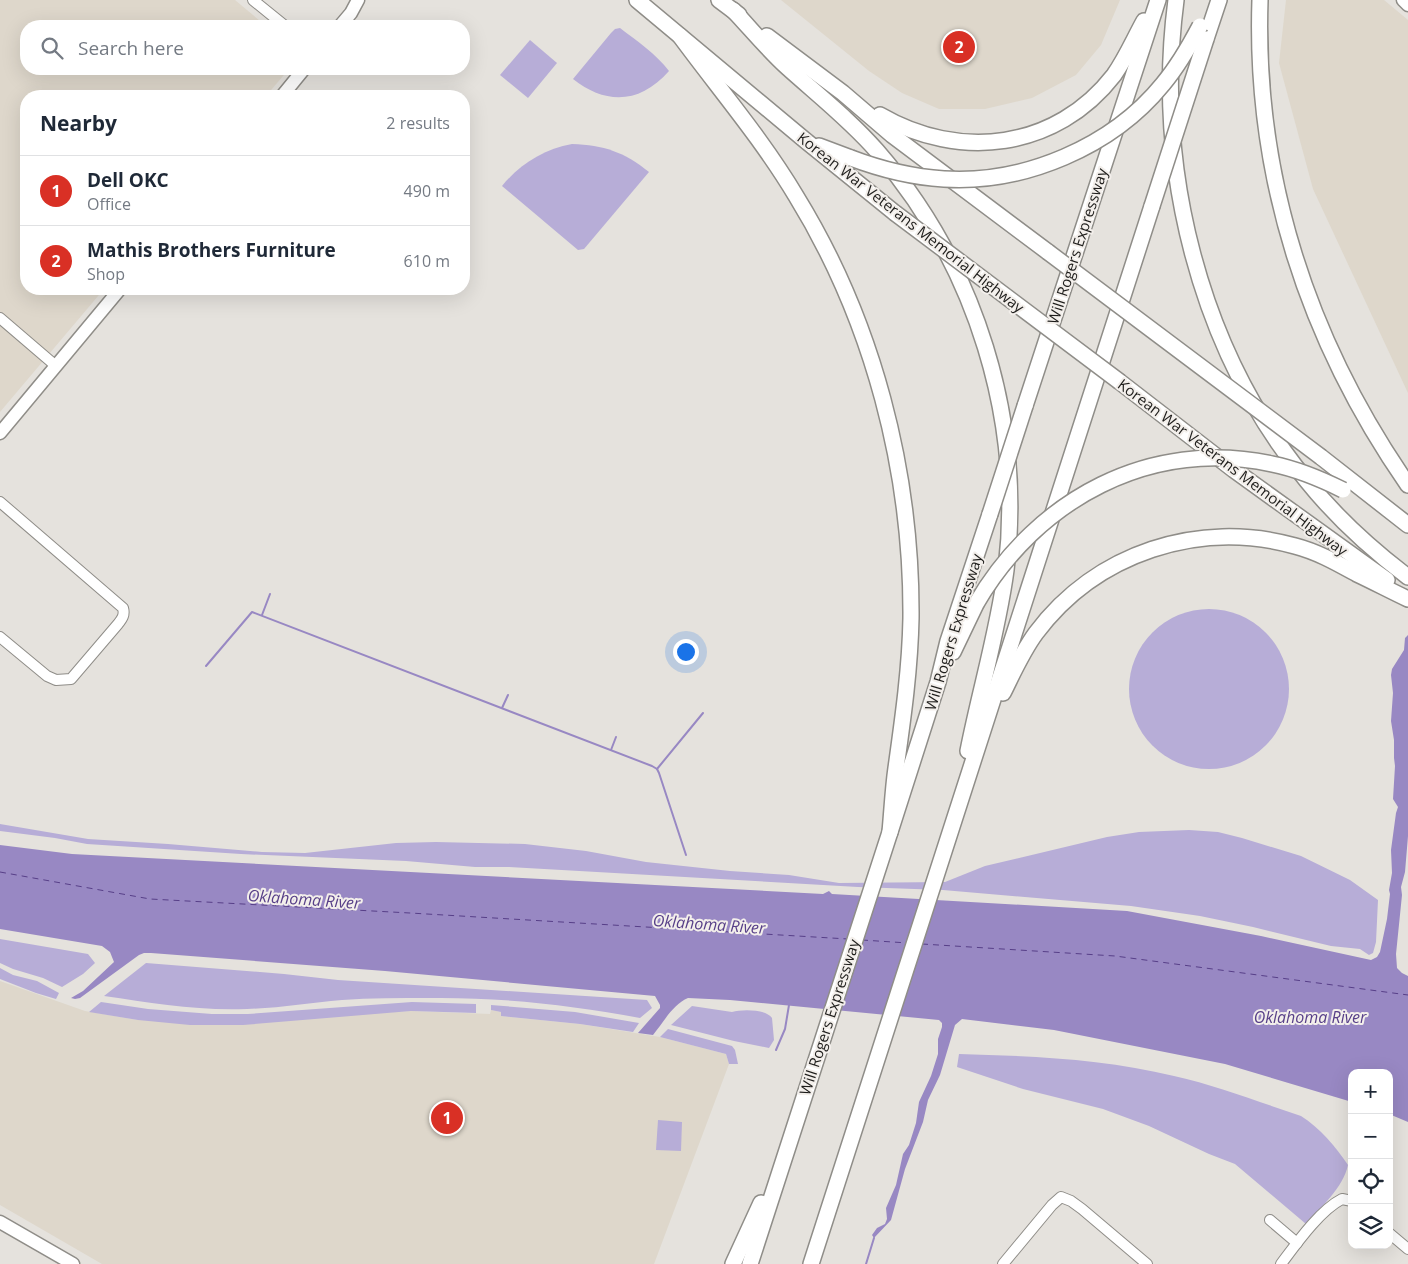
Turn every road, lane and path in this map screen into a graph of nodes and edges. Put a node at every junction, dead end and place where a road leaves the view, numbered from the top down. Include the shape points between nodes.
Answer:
1 (253, 0) edge
2 (358, 0) edge
3 (368, 0) edge
4 (637, 0) edge
5 (720, 0) edge
6 (1157, 0) edge
7 (1176, 0) edge
8 (1218, 0) edge
9 (1260, 0) edge
10 (1402, 0) edge
11 (1408, 4) edge
12 (733, 10) junction
13 (351, 13) junction
14 (278, 20) edge
15 (345, 20) edge
16 (1203, 33) junction
17 (680, 36) junction
18 (299, 75) edge
19 (287, 90) edge
20 (843, 93) junction
21 (806, 142) junction
22 (115, 295) edge
23 (0, 318) edge
24 (56, 366) junction
25 (0, 433) edge
26 (1408, 485) edge
27 (0, 502) edge
28 (1408, 525) edge
29 (1408, 577) edge
30 (1408, 598) edge
31 (0, 638) edge
32 (938, 682) junction
33 (980, 742) junction
34 (955, 816) junction
35 (890, 832) junction
36 (788, 1144) junction
37 (1347, 1200) edge
38 (1270, 1220) dead end
39 (0, 1222) edge
40 (1393, 1236) edge
41 (1298, 1243) junction
42 (1408, 1249) edge
43 (74, 1264) edge
44 (733, 1264) edge
45 (750, 1264) edge
46 (811, 1264) edge
47 (1003, 1264) edge
48 (1147, 1264) edge
49 (1281, 1264) edge

1 - 14 street
2 - 13 main road
3 - 13 main road
4 - 17 highway, Korean War Veterans Memorial Highway
5 - 12 highway
6 - 20 highway via 1121,64 1097,93 1057,123 1023,136 976,143 933,138 899,126
6 - 32 highway, Will Rogers Expressway, bridge via 948,641
7 - 29 highway via 1170,83 1176,170 1194,259 1222,338 1248,392 1302,475 1354,532
8 - 16 highway
9 - 26 highway via 1260,63 1266,133 1276,190 1292,249 1311,307 1343,378
10 - 11 main road
12 - 20 highway
12 - 34 highway via 787,67 853,125 902,181 940,238 975,316 992,370 1004,428 1008,551 997,622
13 - 15 main road
16 - 21 highway, bridge via 1162,86 1128,118 1079,150 1034,168 998,176 943,179 884,169
16 - 33 highway, bridge via 1152,206
17 - 21 highway, Korean War Veterans Memorial Highway
17 - 35 highway via 758,137 807,213 865,342 891,432 904,503 911,594 907,693
18 - 19 main road
20 - 28 highway, bridge via 892,135
21 - 30 highway, Korean War Veterans Memorial Highway, bridge via 894,213
22 - 24 main road
23 - 24 street
24 - 25 main road
27 - 31 street via 124,612 71,679 56,680 47,676
28 - 32 highway, bridge via 1312,476 1272,464 1214,459 1177,462 1123,475 1073,500 1023,540 1003,563 976,604
30 - 33 highway via 1320,554 1277,541 1219,536 1161,545 1107,569 1048,619 1021,656
32 - 35 highway, Will Rogers Expressway
33 - 34 highway
34 - 46 highway
35 - 36 highway, Will Rogers Expressway
36 - 44 highway
36 - 45 highway, Will Rogers Expressway
37 - 41 street via 1331,1205
38 - 41 street
39 - 43 main road
40 - 42 street
41 - 49 street
47 - 48 street via 1061,1197 1082,1209

